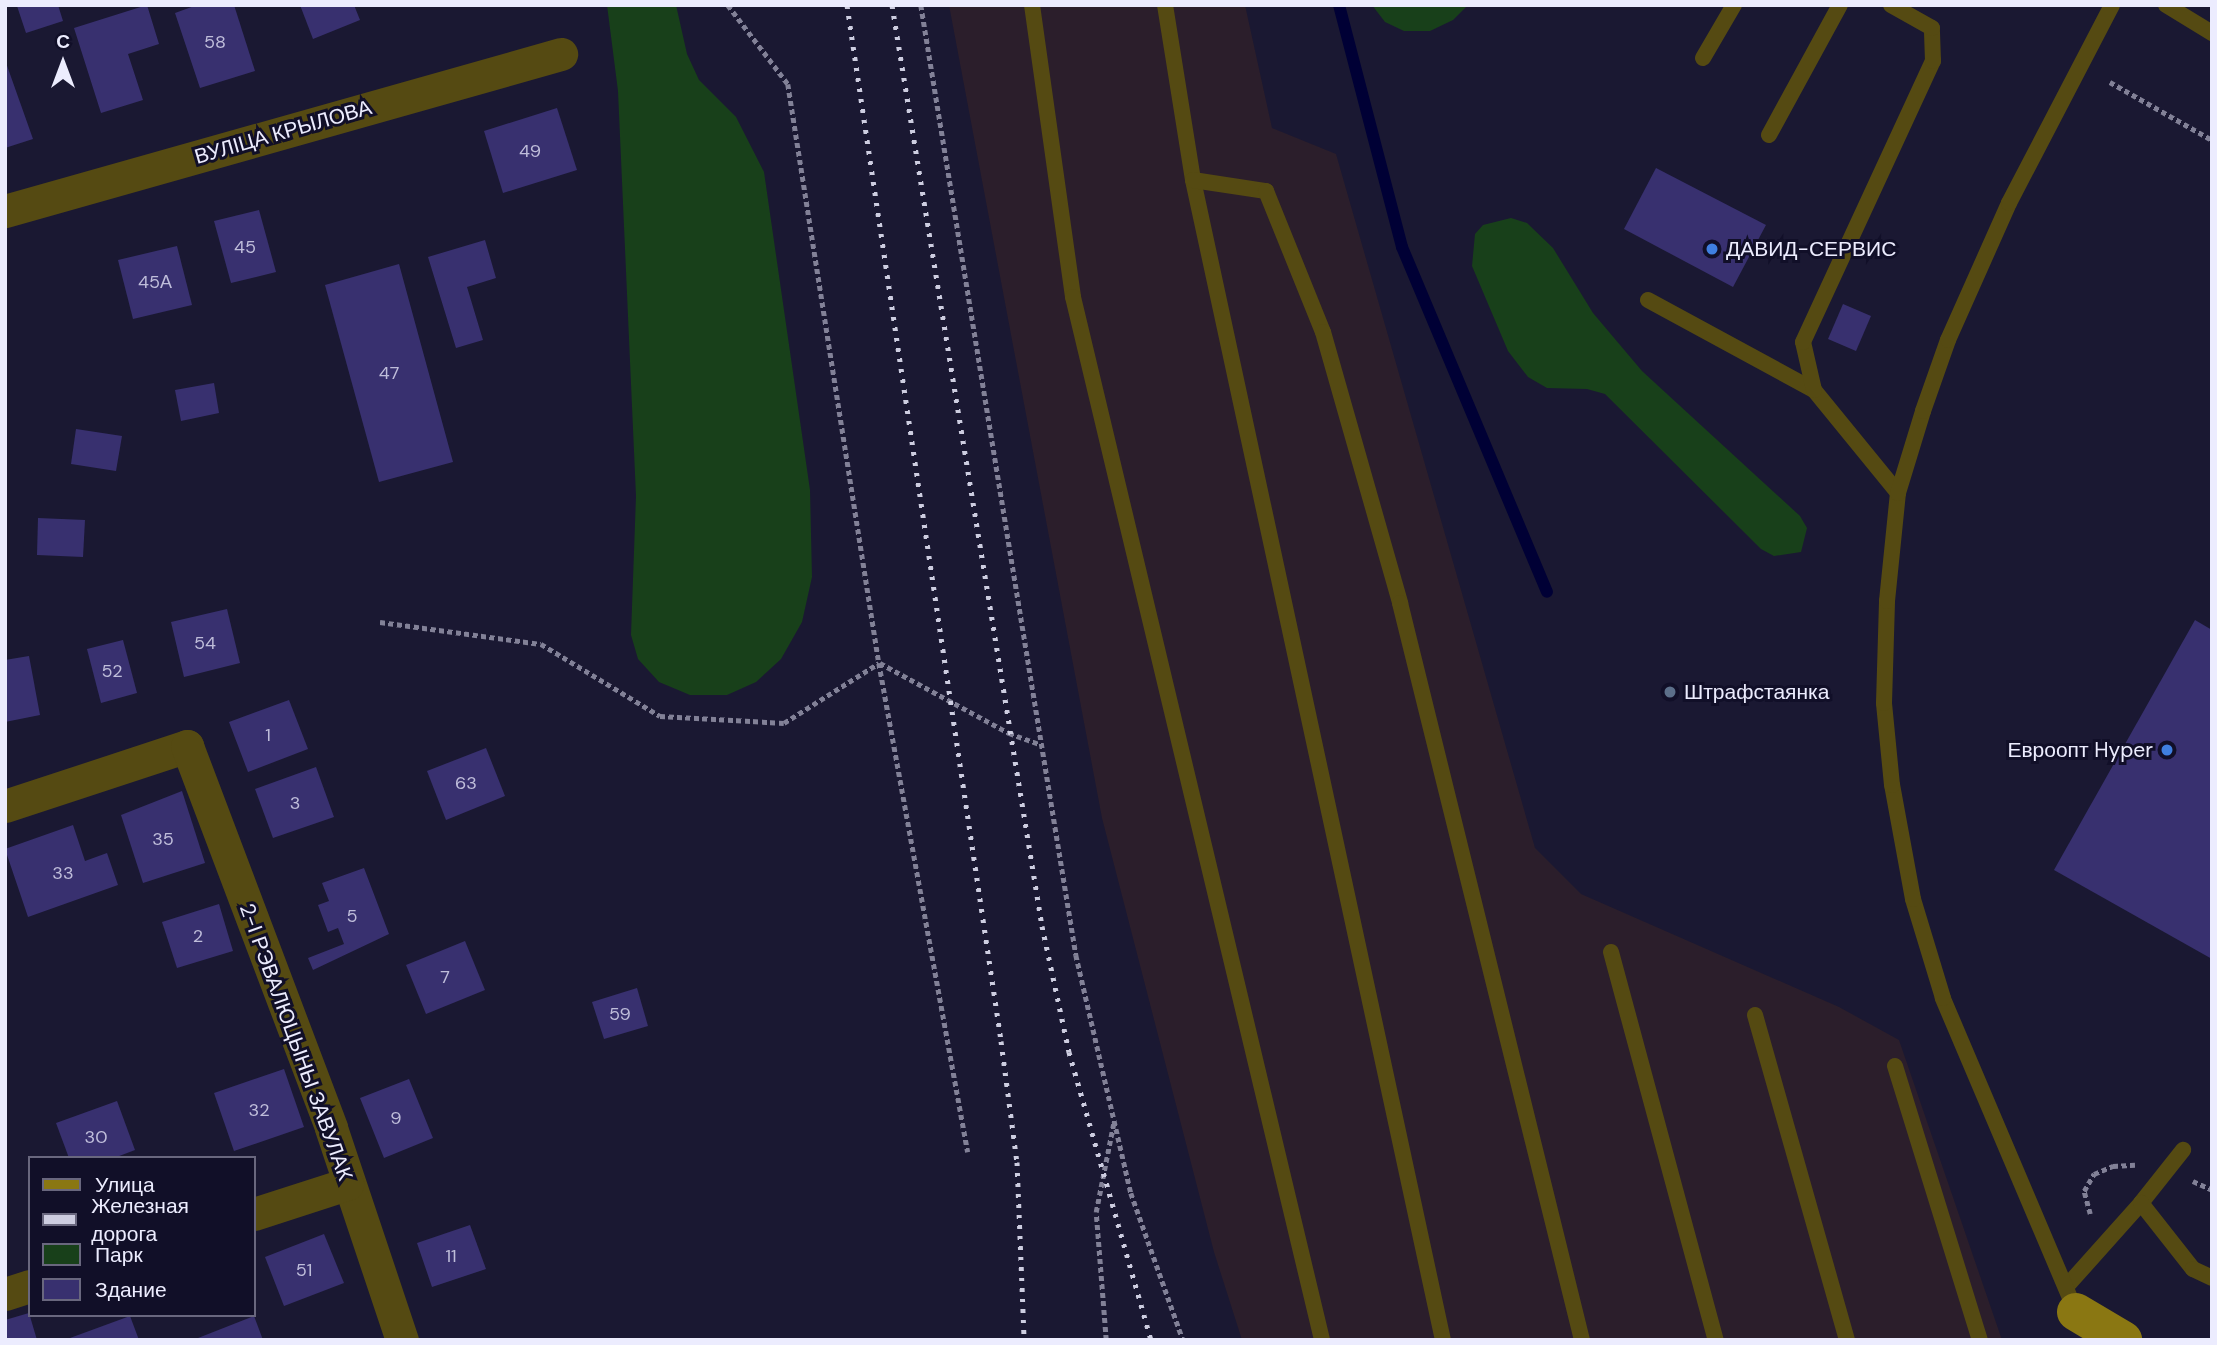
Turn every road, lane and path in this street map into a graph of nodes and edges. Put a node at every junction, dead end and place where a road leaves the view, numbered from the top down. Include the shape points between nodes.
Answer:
1 (729, 5) edge
2 (921, 5) edge
3 (1032, 5) edge
4 (1165, 5) edge
5 (1734, 5) edge
6 (1840, 5) edge
7 (1891, 5) edge
8 (2112, 5) edge
9 (2166, 5) edge
10 (2212, 33) edge
11 (561, 54) dead end
12 (1703, 58) dead end
13 (2110, 82) dead end
14 (1769, 135) dead end
15 (2212, 140) edge
16 (1193, 180) junction
17 (5, 211) edge
18 (1648, 300) dead end
19 (1814, 390) junction
20 (1898, 493) junction
21 (380, 622) dead end
22 (879, 663) junction
23 (1041, 744) junction
24 (5, 806) edge
25 (1611, 952) dead end
26 (1755, 1015) dead end
27 (1895, 1066) dead end
28 (1114, 1120) junction
29 (2183, 1150) dead end
30 (968, 1152) dead end
31 (347, 1184) junction
32 (2141, 1203) junction
33 (256, 1213) edge
34 (2212, 1278) edge
35 (28, 1287) edge
36 (5, 1294) edge
37 (2076, 1313) edge
38 (402, 1340) edge
39 (1106, 1340) edge
40 (1183, 1340) edge
41 (1322, 1340) edge
42 (1443, 1340) edge
43 (1582, 1340) edge
44 (1716, 1340) edge
45 (1847, 1340) edge
46 (1980, 1340) edge
47 (2123, 1340) edge

1 - 22 path via 788,84
2 - 23 path
3 - 41 lane via 1073,297
4 - 16 lane
5 - 12 lane
6 - 14 lane
7 - 19 lane via 1932,28 1933,61 1803,342
8 - 20 lane via 1948,340
9 - 10 lane
11 - 17 street, ВУЛІЦА КРЫЛОВА
13 - 15 path
16 - 42 lane
16 - 43 lane via 1266,191 1323,332 1400,603
18 - 19 lane
19 - 20 lane
20 - 37 lane via 1887,601 1884,703 1892,785 1913,899 1943,998
21 - 22 path via 541,644 660,716 784,723
22 - 23 path via 1009,733
22 - 30 path
23 - 28 path via 1076,955
24 - 31 street, 2-І РЭВАЛЮЦЫНЫ ЗАВУЛАК via 187,746 331,1128
25 - 44 lane
26 - 45 lane
27 - 46 lane
28 - 39 path via 1096,1212
28 - 40 path via 1131,1193
29 - 32 lane
31 - 33 street
31 - 38 street, 2-І РЭВАЛЮЦЫНЫ ЗАВУЛАК
32 - 34 lane via 2193,1269
32 - 37 lane
35 - 36 street
37 - 47 main road

